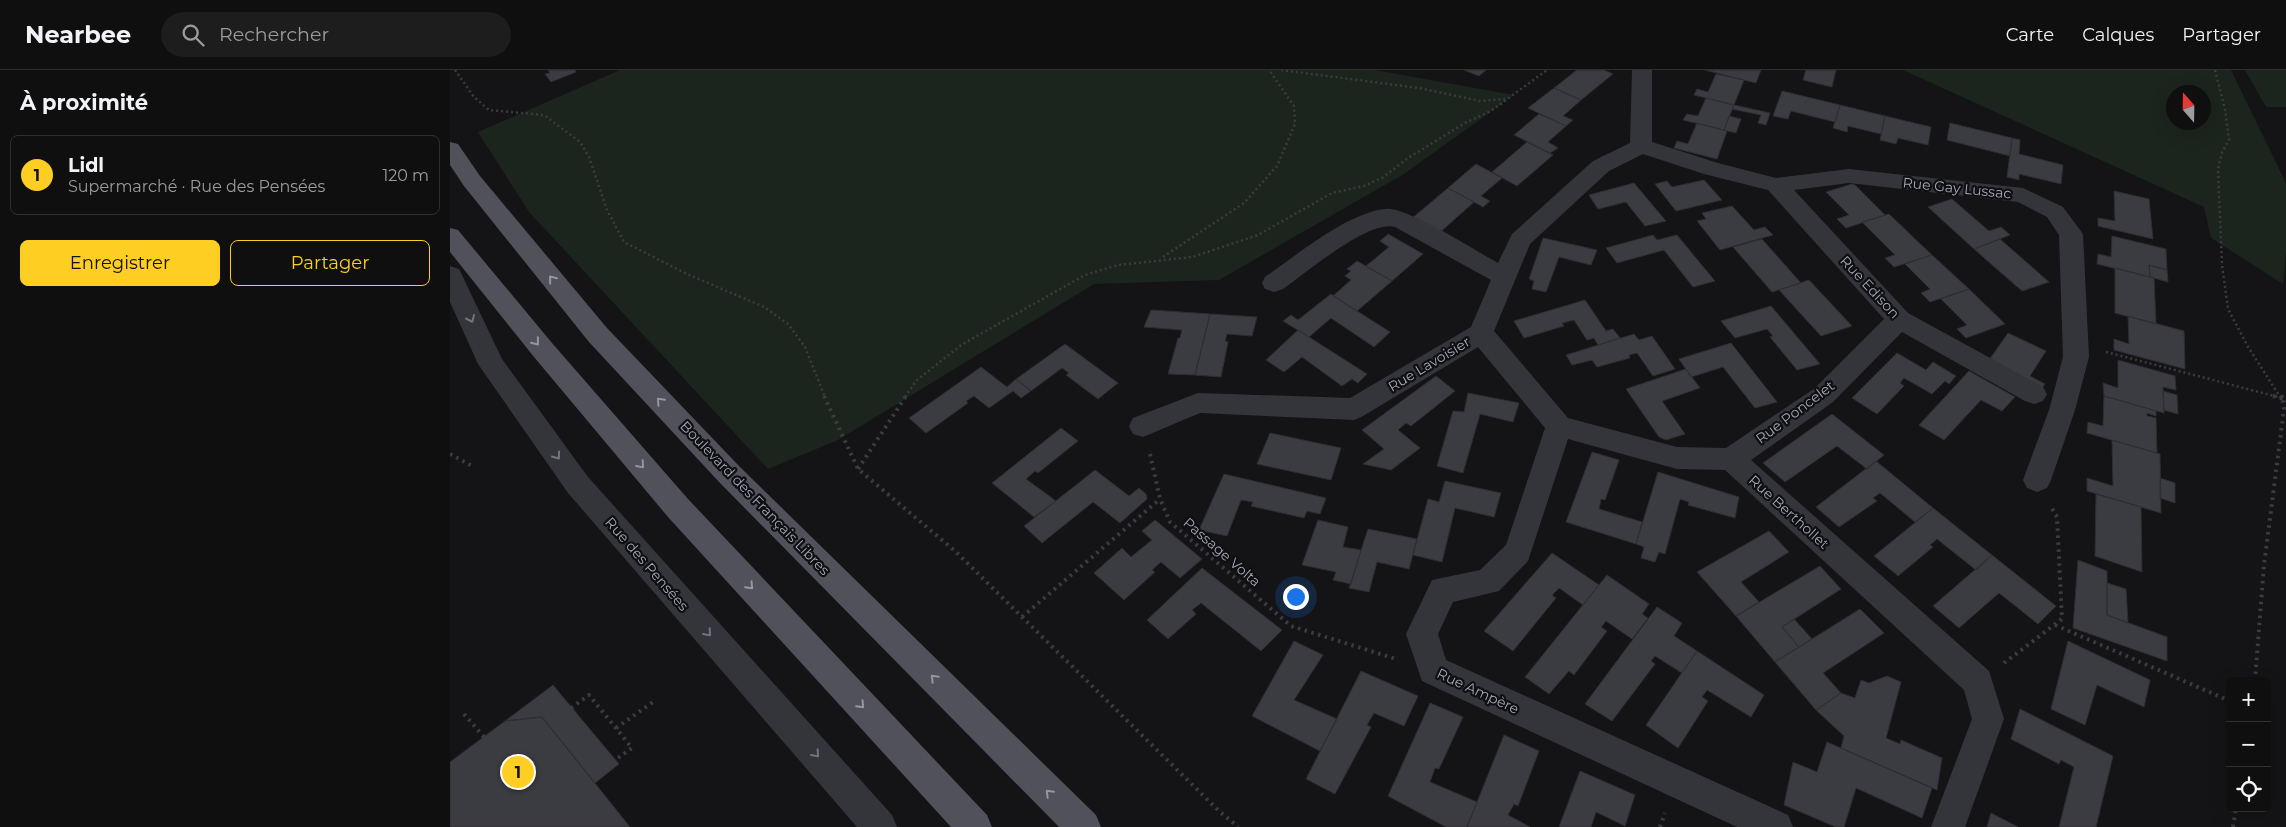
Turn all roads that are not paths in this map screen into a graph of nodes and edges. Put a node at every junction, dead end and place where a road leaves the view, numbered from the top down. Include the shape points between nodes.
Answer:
1 (1642, 70) edge
2 (1641, 146) junction
3 (450, 149) edge
4 (1776, 185) junction
5 (450, 236) edge
6 (450, 275) edge
7 (1503, 276) junction
8 (1274, 283) dead end
9 (1899, 319) junction
10 (1481, 333) junction
11 (2034, 394) dead end
12 (1143, 426) road end
13 (1559, 426) junction
14 (1731, 460) junction
15 (2037, 480) road end
16 (880, 827) edge
17 (975, 827) edge
18 (1084, 827) edge
19 (1776, 827) edge
20 (1948, 827) edge

1 - 2 street
2 - 4 street, Rue Gay Lussac
2 - 7 street, Rue Lavoisier via 1601,166 1520,240
18 -> 3 main road, Boulevard des Français Libres via 730,475 598,335
4 - 9 street, Rue Edison
4 - 15 street, Rue Gay Lussac via 1849,176 2024,195 2055,212 2071,234 2076,358
5 -> 17 main road via 542,350 678,508
6 -> 16 street, Rue des Pensées via 491,364 578,485
7 - 8 street via 1402,221 1386,216 1356,226
7 - 10 street, Rue Lavoisier
9 - 11 street, Rue Edison
9 - 14 street, Rue Poncelet via 1824,394
10 - 12 street, Rue Lavoisier via 1354,409 1198,403
10 - 13 street
13 - 14 street via 1677,458
13 - 19 street, Rue Ampère via 1518,552 1488,582 1443,590 1422,634 1433,670
14 - 20 street, Rue Berthollet via 1978,682 1988,719

